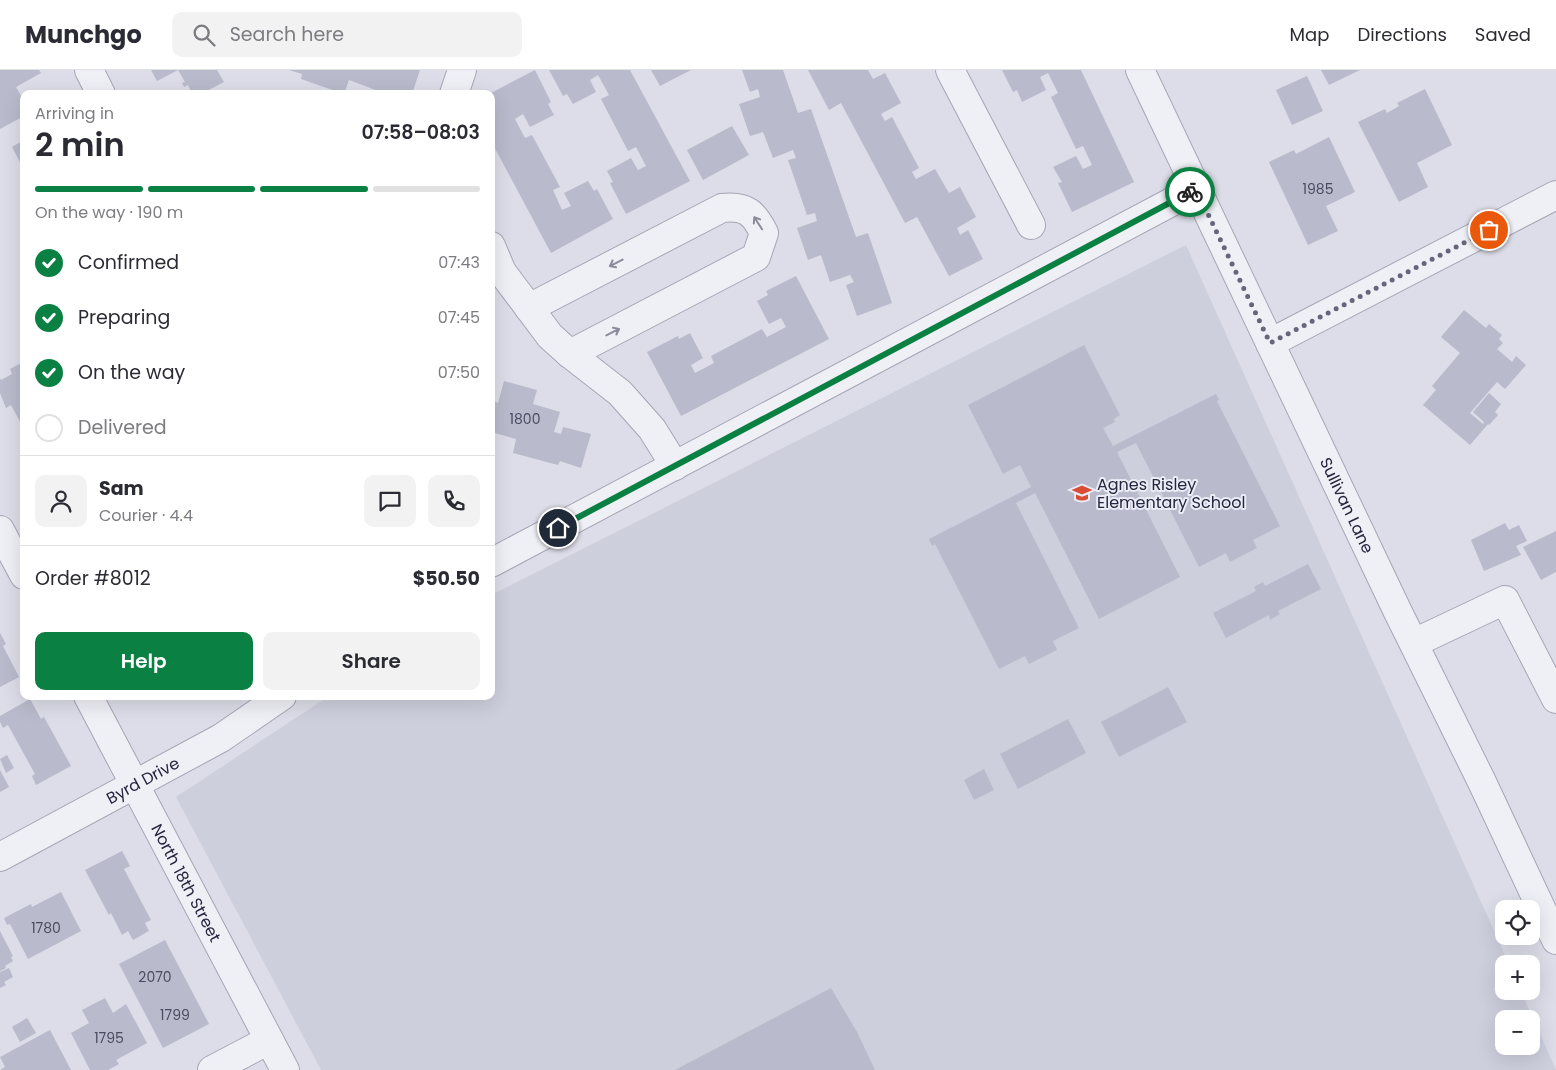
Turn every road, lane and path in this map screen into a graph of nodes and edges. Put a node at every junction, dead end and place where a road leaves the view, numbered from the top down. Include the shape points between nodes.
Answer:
1 (89, 70) edge
2 (462, 70) edge
3 (950, 70) edge
4 (1140, 70) edge
5 (99, 90) edge
6 (455, 90) edge
7 (1196, 189) junction
8 (1556, 195) edge
9 (1031, 225) dead end
10 (495, 255) edge
11 (528, 308) junction
12 (1270, 343) junction
13 (570, 354) junction
14 (675, 466) junction
15 (0, 531) edge
16 (495, 561) edge
17 (20, 568) edge
18 (1414, 643) junction
19 (1556, 699) edge
20 (90, 700) edge
21 (276, 700) edge
22 (135, 786) junction
23 (0, 857) edge
24 (1556, 940) edge
25 (269, 1040) junction
26 (212, 1070) edge
27 (285, 1070) edge

1 - 5 street
2 - 6 street
3 - 9 street
4 - 7 street, Sullivan Lane
7 - 12 street, Sullivan Lane
7 - 14 street
8 - 12 street
10 - 11 street via 502,272
11 - 13 street via 550,336
13 -> 11 street via 756,256 764,233 757,219 746,210 722,208
12 - 18 street, Sullivan Lane
13 - 14 street via 620,393 652,429
14 - 16 street
15 - 17 street
18 - 19 street via 1505,600
18 - 24 street, Sullivan Lane
20 - 22 street, North 18th Street
21 - 22 street, Byrd Drive via 221,738
22 - 23 street, Byrd Drive
22 - 25 street, North 18th Street
25 - 26 street
25 - 27 street, North 18th Street

